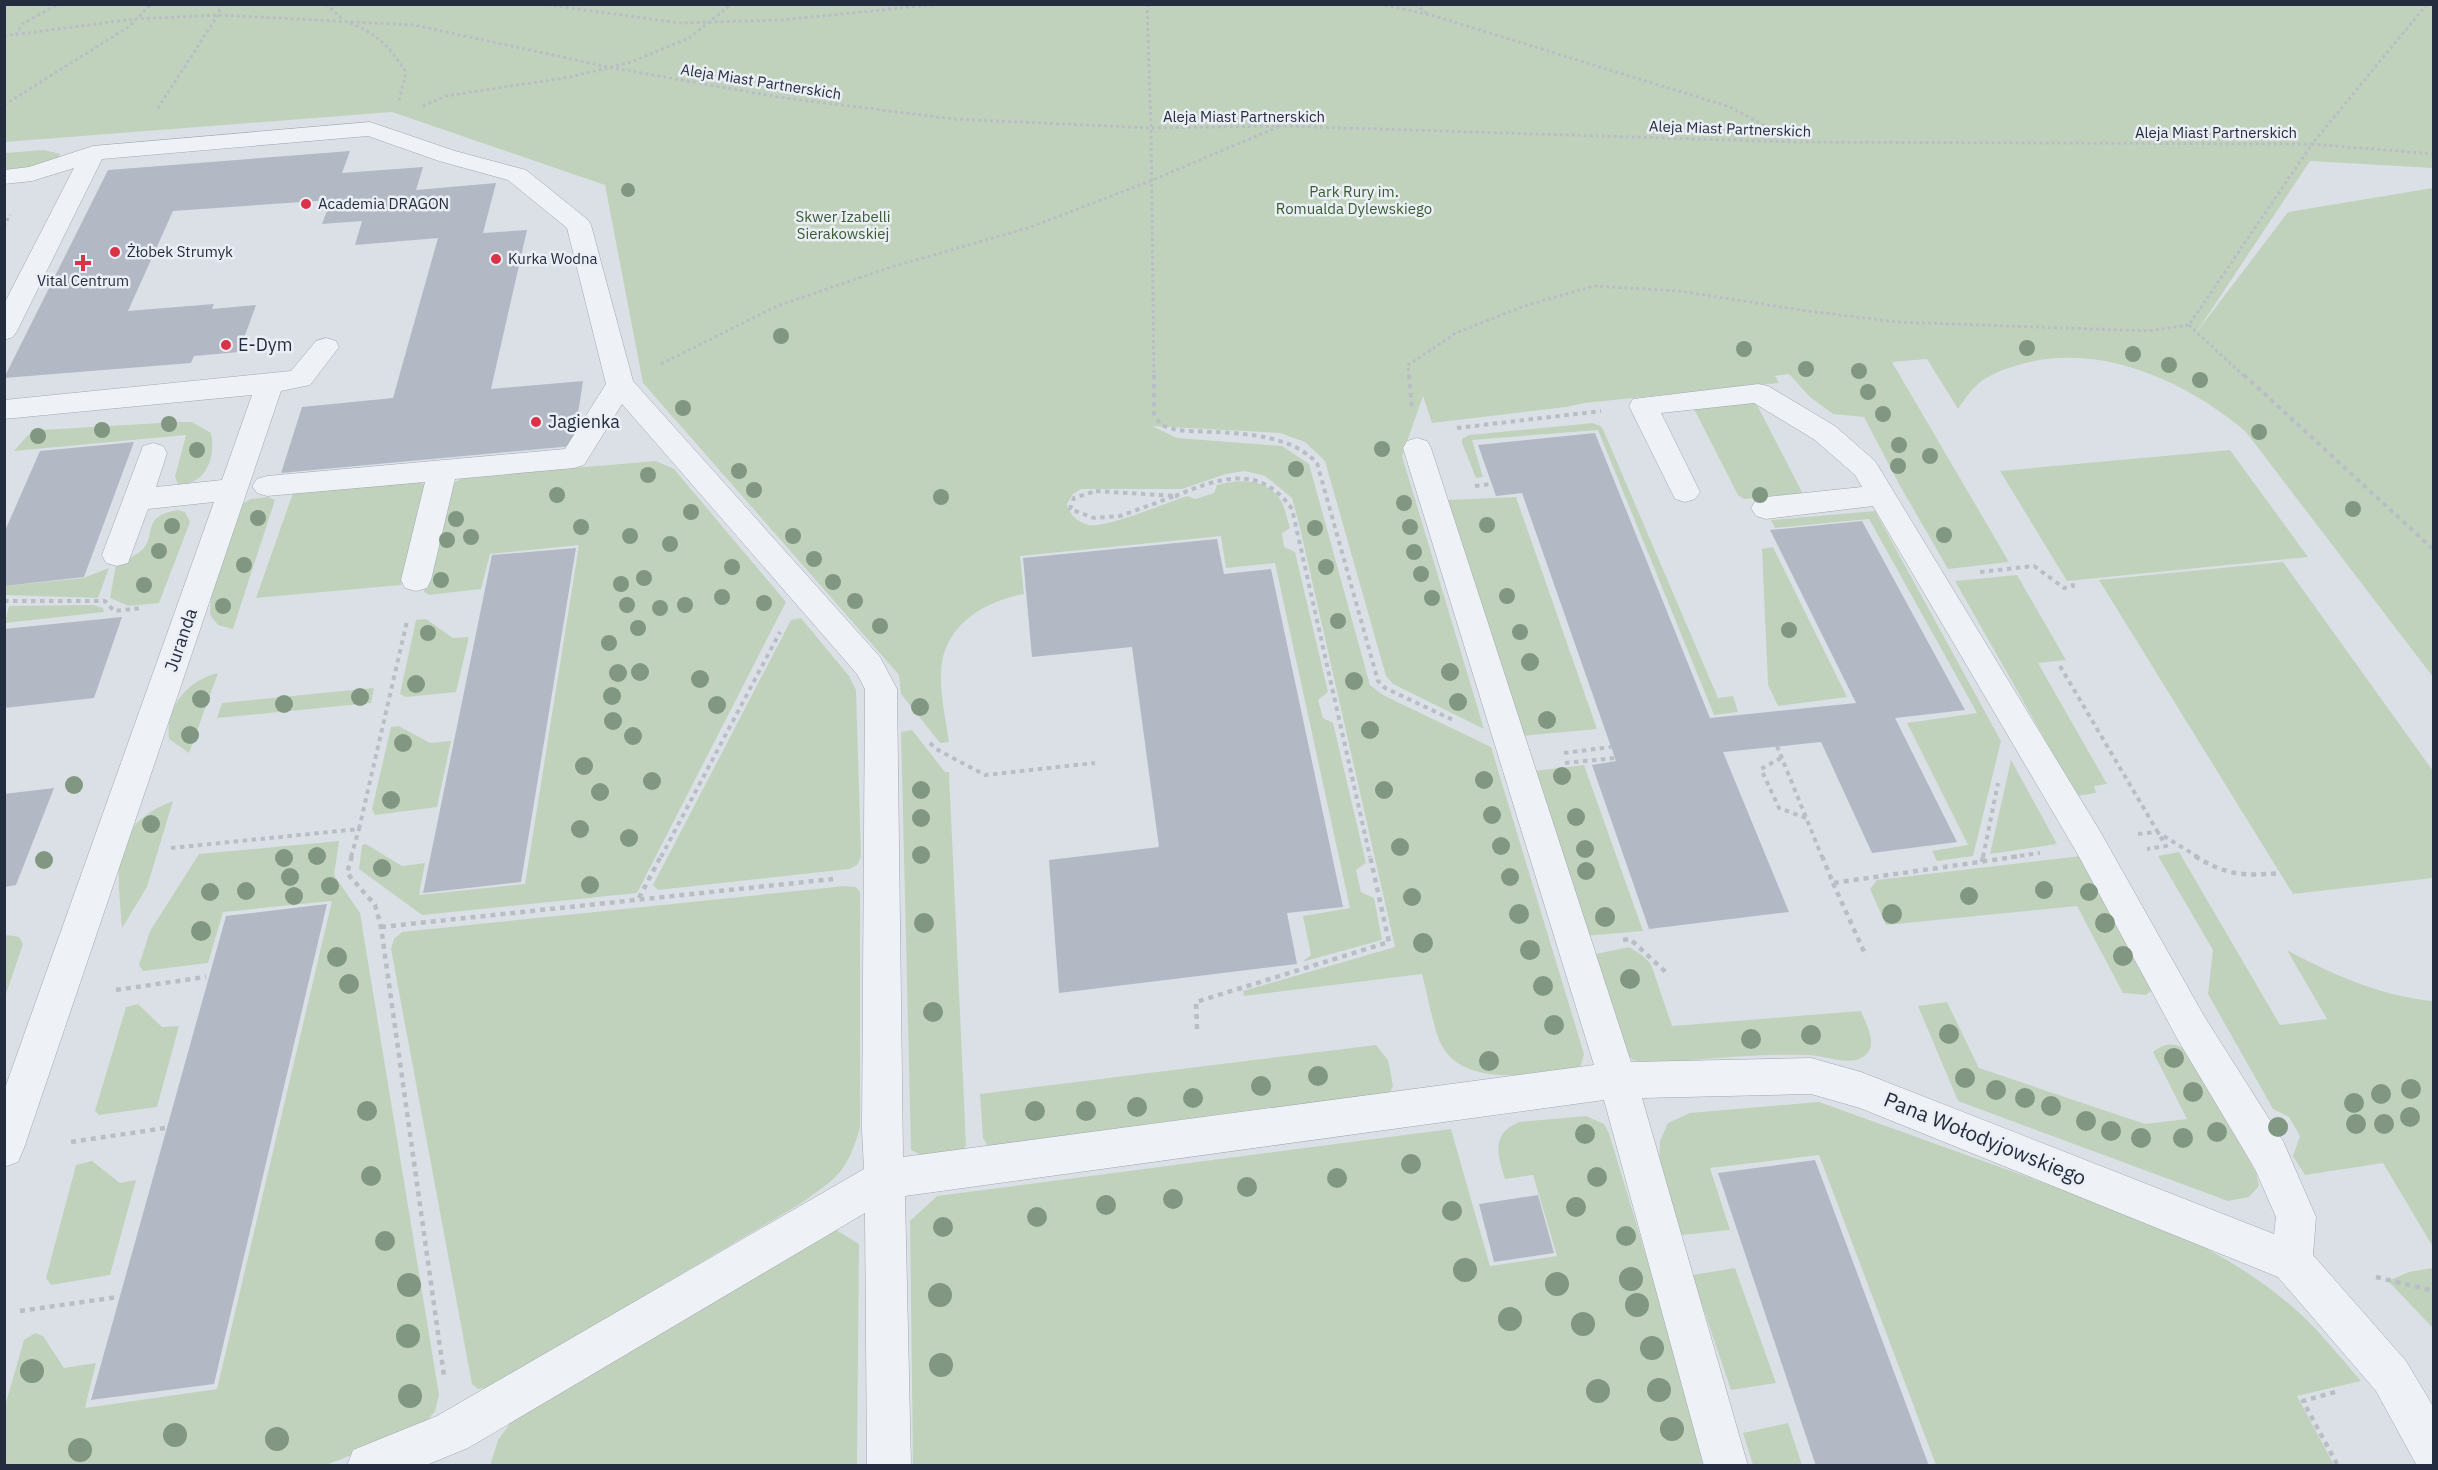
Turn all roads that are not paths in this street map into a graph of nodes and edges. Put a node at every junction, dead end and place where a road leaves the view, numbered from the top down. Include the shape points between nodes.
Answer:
1 (93, 153) junction
2 (4, 177) edge
3 (4, 332) edge
4 (326, 347) dead end
5 (270, 384) junction
6 (620, 384) junction
7 (4, 410) edge
8 (1417, 448) road end
9 (153, 453) dead end
10 (442, 471) junction
11 (267, 486) dead end
12 (233, 489) junction
13 (1685, 492) dead end
14 (1881, 495) junction
15 (137, 500) junction
16 (1766, 508) dead end
17 (117, 555) dead end
18 (416, 579) road end
19 (1618, 1080) junction
20 (4, 1148) edge
21 (885, 1179) junction
22 (2292, 1262) junction
23 (2433, 1452) edge
24 (369, 1466) edge
25 (889, 1466) edge
26 (1726, 1466) edge

1 - 2 street via 32,174
1 - 3 street
1 - 6 street via 370,129 517,175 579,225
4 - 5 street via 300,379
5 - 7 street
5 - 12 street, Juranda
6 - 10 street via 574,458
6 - 21 street via 869,666 881,689
8 - 19 street
9 - 15 street
10 - 11 street
10 - 18 street
12 - 15 street
12 - 20 street, Juranda
13 - 14 street via 1642,406 1758,393 1825,433 1865,468
14 - 16 street
14 - 22 street via 2269,1155 2296,1217
15 - 17 street
19 - 21 street, Pana Wołodyjowskiego
19 - 22 street, Pana Wołodyjowskiego via 1810,1076 1861,1090
19 - 26 street
21 - 24 street via 452,1432
21 - 25 street
22 - 23 street, Pana Wołodyjowskiego via 2391,1376

